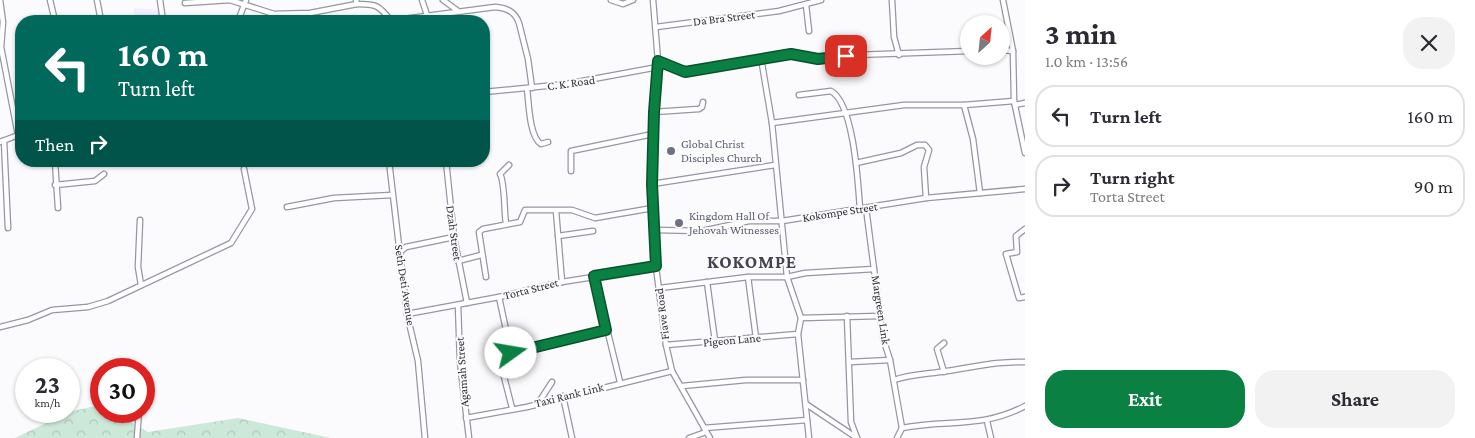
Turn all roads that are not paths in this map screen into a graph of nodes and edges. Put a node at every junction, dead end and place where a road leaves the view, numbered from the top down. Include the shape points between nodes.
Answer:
1 (0, 0) edge
2 (50, 0) edge
3 (97, 0) edge
4 (160, 0) edge
5 (217, 0) edge
6 (422, 0) edge
7 (444, 0) edge
8 (493, 0) edge
9 (611, 0) edge
10 (633, 0) edge
11 (653, 0) edge
12 (821, 0) edge
13 (892, 0) edge
14 (1003, 0) edge
15 (244, 2) edge
16 (356, 2) edge
17 (185, 3) dead end
18 (806, 5) junction
19 (494, 7) junction
20 (458, 11) junction
21 (54, 15) edge
22 (100, 15) edge
23 (162, 15) edge
24 (240, 15) edge
25 (385, 15) edge
26 (430, 15) joint
27 (656, 27) junction
28 (809, 30) dead end
29 (1013, 50) joint
30 (960, 52) edge
31 (899, 55) junction
32 (761, 58) junction
33 (658, 61) junction
34 (658, 68) junction
35 (529, 88) junction
36 (490, 91) edge
37 (799, 95) dead end
38 (703, 102) dead end
39 (1015, 103) junction
40 (1025, 103) edge
41 (964, 105) junction
42 (15, 111) edge
43 (654, 112) junction
44 (846, 112) junction
45 (772, 123) junction
46 (653, 134) junction
47 (15, 136) edge
48 (2, 142) edge
49 (548, 142) dead end
50 (1025, 152) edge
51 (856, 163) junction
52 (509, 164) dead end
53 (775, 165) junction
54 (55, 167) edge
55 (390, 167) edge
56 (447, 167) edge
57 (244, 169) dead end
58 (571, 171) dead end
59 (104, 174) dead end
60 (652, 184) junction
61 (55, 185) junction
62 (1025, 189) edge
63 (980, 193) junction
64 (0, 194) edge
65 (7, 194) junction
66 (392, 195) junction
67 (926, 198) junction
68 (287, 207) dead end
69 (58, 208) dead end
70 (653, 208) junction
71 (863, 208) junction
72 (556, 211) junction
73 (140, 220) dead end
74 (782, 221) junction
75 (506, 224) junction
76 (8, 228) dead end
77 (1025, 229) edge
78 (655, 230) junction
79 (593, 231) dead end
80 (558, 236) junction
81 (454, 237) junction
82 (400, 252) junction
83 (481, 255) junction
84 (458, 261) junction
85 (656, 266) junction
86 (874, 269) junction
87 (594, 276) junction
88 (486, 277) dead end
89 (748, 277) junction
90 (787, 277) junction
91 (562, 282) junction
92 (707, 282) junction
93 (141, 285) junction
94 (660, 288) junction
95 (499, 297) junction
96 (1025, 297) edge
97 (467, 303) junction
98 (458, 305) junction
99 (407, 314) junction
100 (847, 316) junction
101 (880, 316) junction
102 (801, 318) junction
103 (0, 327) edge
104 (606, 330) junction
105 (798, 334) junction
106 (756, 338) junction
107 (715, 341) junction
108 (944, 343) dead end
109 (666, 346) junction
110 (511, 353) junction
111 (890, 360) junction
112 (850, 362) junction
113 (1025, 362) edge
114 (672, 371) junction
115 (944, 372) junction
116 (803, 380) junction
117 (894, 380) junction
118 (552, 382) dead end
119 (620, 382) junction
120 (682, 386) junction
121 (562, 396) junction
122 (539, 402) junction
123 (806, 404) junction
124 (1025, 406) edge
125 (512, 408) junction
126 (466, 418) junction
127 (807, 420) junction
128 (987, 421) junction
129 (138, 423) edge
130 (902, 428) junction
131 (705, 430) junction
132 (137, 438) edge
133 (425, 438) edge
134 (469, 438) edge
135 (572, 438) edge
136 (689, 438) edge
137 (710, 438) edge
138 (809, 438) edge
139 (857, 438) edge
140 (897, 438) edge
141 (991, 438) edge

1 - 42 street via 3,16 1,47
2 - 21 street
3 - 22 street
4 - 23 street
5 - 15 street
5 - 17 street
6 - 26 street
7 - 20 street
8 - 19 street
9 - 10 street via 622,4
11 - 27 street, Fiave Road
12 - 18 street, Da Bra Street
13 - 31 street via 894,37
14 - 29 street
15 - 16 street via 274,14 310,13
15 - 24 street
16 - 25 street via 378,6
18 - 27 street, Da Bra Street
18 - 28 street
19 - 20 street
19 - 35 street via 510,11 517,18 528,59
20 - 26 street
27 - 33 street, Fiave Road
29 - 39 street
30 - 31 street
31 - 32 street via 818,59 791,54
32 - 33 street via 685,72
32 - 45 street
33 - 34 street, Fiave Road
34 - 35 street, C. K. Road
34 - 43 street, Fiave Road
35 - 36 street, C. K. Road
35 - 49 street via 528,115 537,141 542,144
37 - 44 street, Margreen Link via 831,90
38 - 43 street via 699,109
39 - 40 street
39 - 41 street
39 - 50 street
41 - 44 street via 904,105
41 - 63 street via 973,139
43 - 46 street, Fiave Road
44 - 45 street
44 - 51 street, Margreen Link
45 - 53 street
46 - 58 street via 571,151
46 - 60 street, Fiave Road
47 - 48 street
48 - 65 street
51 - 67 street via 925,145 929,150 924,167
51 - 71 street, Margreen Link
52 - 75 street via 500,174 504,179
53 - 60 street
53 - 74 street
54 - 61 street
55 - 66 street, Seth Deti Avenue
56 - 81 street, Dzah Street
57 - 93 street via 252,209 231,244
59 - 61 street via 94,181
60 - 70 street, Fiave Road
61 - 69 street
62 - 63 street, Kokompe Street
63 - 67 street, Kokompe Street
64 - 65 street
65 - 76 street
66 - 68 street via 334,198
66 - 82 street, Seth Deti Avenue
67 - 71 street, Kokompe Street
70 - 72 street via 595,218 572,210
70 - 78 street, Fiave Road
71 - 74 street, Kokompe Street
71 - 86 street, Margreen Link
72 - 75 street via 546,208 525,210 520,222
72 - 80 street
73 - 93 street via 138,267
74 - 78 street, Kokompe Street via 749,221 702,231
74 - 90 street
75 - 83 street via 479,232
77 - 96 street via 1016,236 1017,252 1006,254 1019,298
78 - 85 street, Fiave Road
79 - 80 street
80 - 91 street
81 - 82 street via 406,247
81 - 84 street, Dzah Street
82 - 99 street, Seth Deti Avenue
83 - 84 street
83 - 88 street
84 - 97 street, Dzah Street
85 - 87 street, Torta Street
85 - 94 street, Fiave Road
86 - 90 street
86 - 101 street, Margreen Link
87 - 91 street, Torta Street
87 - 104 street
89 - 90 street
89 - 92 street
89 - 106 street
90 - 102 street
91 - 95 street, Torta Street
92 - 94 street
92 - 107 street
93 - 103 street via 97,305 52,310
94 - 109 street, Fiave Road
95 - 97 street, Torta Street
95 - 110 street
97 - 98 street, Torta Street
98 - 99 street, Torta Street
98 - 126 street, Agamah Street
99 - 133 street, Seth Deti Avenue via 418,361
100 - 101 street
100 - 102 street
100 - 112 street
101 - 111 street, Margreen Link via 882,338
102 - 105 street
104 - 110 street
104 - 119 street
105 - 106 street, Pigeon Lane
105 - 116 street
106 - 107 street, Pigeon Lane
107 - 109 street, Pigeon Lane
108 - 115 street via 938,349
109 - 114 street, Fiave Road
110 - 125 street via 500,361
111 - 112 street
111 - 117 street, Margreen Link
112 - 139 street via 851,422
113 - 115 street via 991,363
114 - 119 street, Taxi Rank Link
114 - 120 street, Fiave Road
115 - 117 street via 910,374
116 - 120 street via 746,380
116 - 123 street
117 - 130 street, Margreen Link
118 - 122 street
119 - 121 street, Taxi Rank Link
120 - 131 street, Fiave Road
121 - 122 street, Taxi Rank Link
121 - 135 street
122 - 125 street, Taxi Rank Link
123 - 127 street
123 - 139 street
124 - 128 street
125 - 126 street, Taxi Rank Link
126 - 134 street, Agamah Street
127 - 131 street
127 - 138 street
128 - 130 street
128 - 141 street
129 - 132 street
130 - 140 street
131 - 136 street
131 - 137 street, Fiave Road

